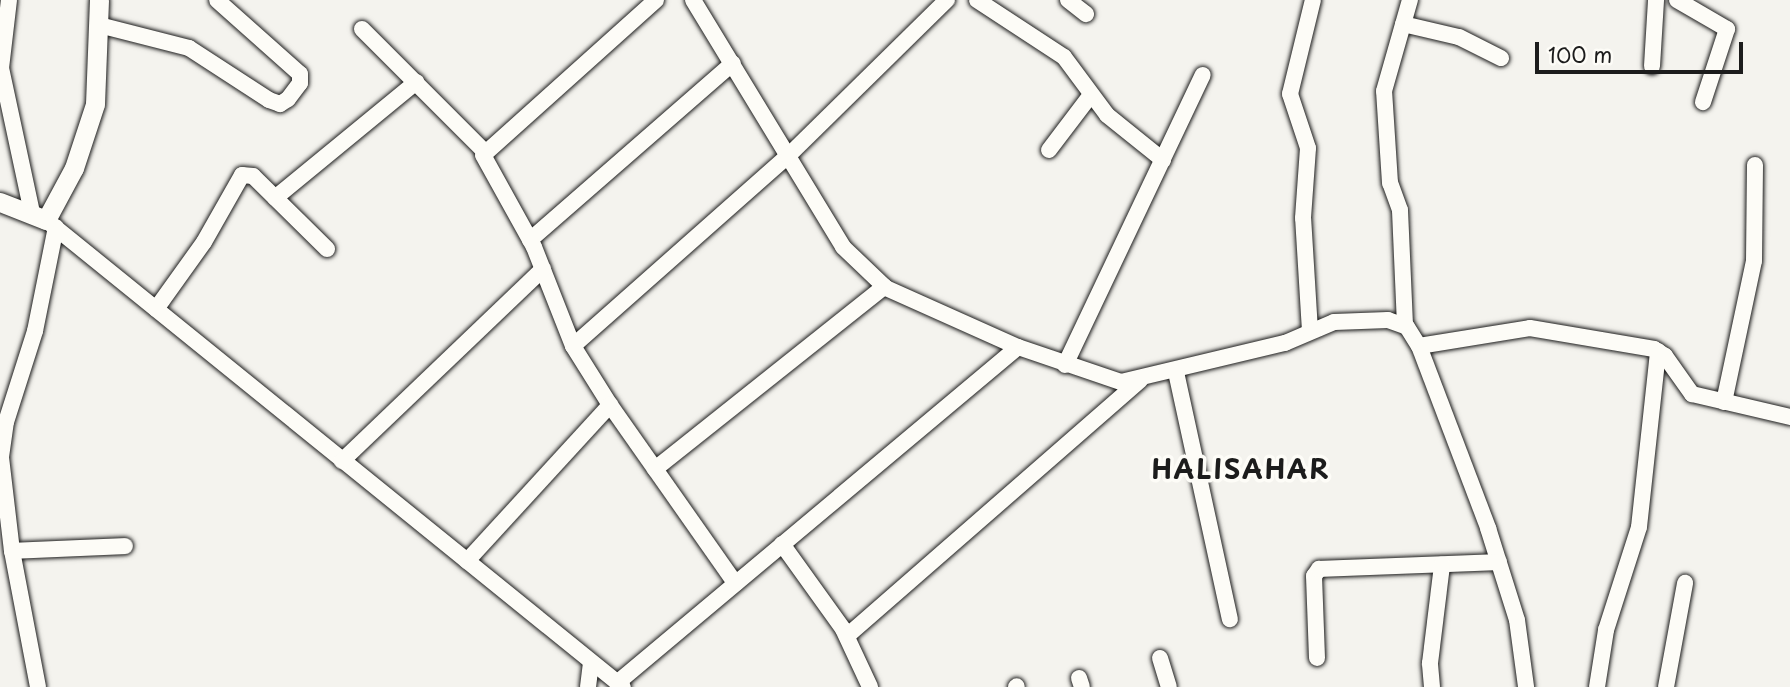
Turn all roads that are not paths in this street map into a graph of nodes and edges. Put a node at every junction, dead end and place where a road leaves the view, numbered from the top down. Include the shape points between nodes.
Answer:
1 (9, 0) edge
2 (99, 0) edge
3 (217, 0) edge
4 (656, 0) edge
5 (693, 0) edge
6 (977, 0) edge
7 (1068, 0) edge
8 (1313, 0) edge
9 (1410, 0) edge
10 (1656, 0) edge
11 (1677, 0) edge
12 (939, 3) edge
13 (1086, 13) dead end
14 (1403, 24) junction
15 (99, 25) junction
16 (362, 29) dead end
17 (1501, 58) dead end
18 (0, 59) edge
19 (733, 63) junction
20 (1652, 66) dead end
21 (1203, 75) dead end
22 (416, 82) junction
23 (1090, 96) junction
24 (1703, 102) dead end
25 (1049, 150) dead end
26 (484, 151) junction
27 (788, 156) junction
28 (1163, 160) junction
29 (1755, 164) dead end
30 (275, 198) junction
31 (0, 202) edge
32 (45, 220) junction
33 (530, 240) junction
34 (327, 249) dead end
35 (543, 268) junction
36 (884, 287) junction
37 (156, 309) junction
38 (1405, 325) junction
39 (1310, 331) junction
40 (573, 346) junction
41 (1419, 346) junction
42 (1018, 347) junction
43 (1658, 351) junction
44 (1065, 365) junction
45 (1176, 372) junction
46 (1140, 380) junction
47 (1724, 402) junction
48 (610, 405) junction
49 (1790, 417) edge
50 (342, 461) junction
51 (655, 469) junction
52 (782, 544) junction
53 (125, 546) dead end
54 (12, 551) junction
55 (467, 561) junction
56 (1499, 562) junction
57 (1442, 565) junction
58 (735, 583) junction
59 (1685, 583) dead end
60 (1230, 619) dead end
61 (847, 636) junction
62 (1160, 658) dead end
63 (1317, 658) dead end
64 (592, 663) junction
65 (620, 685) edge
66 (38, 687) edge
67 (588, 687) edge
68 (870, 687) edge
69 (1169, 687) edge
70 (1432, 687) edge
71 (1526, 687) edge
72 (1597, 687) edge
73 (1667, 687) edge

1 - 18 street
2 - 15 street
3 - 15 street via 300,74 300,83 288,99 280,104 269,100 189,48
4 - 26 street
5 - 19 street
6 - 23 street via 1060,54
7 - 13 street
8 - 39 street via 1290,94 1308,148 1303,218
9 - 14 street
10 - 20 street
11 - 24 street via 1727,29
12 - 27 street
14 - 17 street via 1459,37
14 - 38 street via 1384,91 1390,183 1399,210
15 - 32 street via 96,104 74,168
16 - 22 street
18 - 32 street
19 - 27 street
19 - 33 street
21 - 28 street
22 - 26 street
22 - 30 street
23 - 25 street
23 - 28 street
26 - 33 street via 484,160
27 - 36 street via 843,247
27 - 40 street
28 - 44 street
29 - 47 street via 1752,271
30 - 34 street
30 - 37 street via 253,176 242,175 200,248
31 - 32 street
32 - 37 street
32 - 54 street via 35,331 2,439 1,476
33 - 35 street
35 - 40 street
35 - 50 street
36 - 42 street
36 - 51 street
37 - 50 street
38 - 39 street via 1388,320 1334,322
38 - 41 street
39 - 45 street via 1285,343
40 - 48 street
41 - 43 street via 1530,328
41 - 56 street
42 - 44 street
42 - 52 street
43 - 47 street via 1690,392
43 - 72 street via 1639,527 1606,630
44 - 46 street via 1110,380
45 - 46 street
45 - 60 street
46 - 61 street
47 - 49 street
48 - 51 street
48 - 55 street
50 - 55 street
51 - 58 street
52 - 58 street
52 - 61 street
53 - 54 street
54 - 66 street
55 - 64 street
56 - 57 street
56 - 71 street via 1517,620
57 - 63 street via 1319,569 1314,576
57 - 70 street via 1430,663
58 - 65 street
59 - 73 street
61 - 68 street
62 - 69 street
64 - 65 street
64 - 67 street

